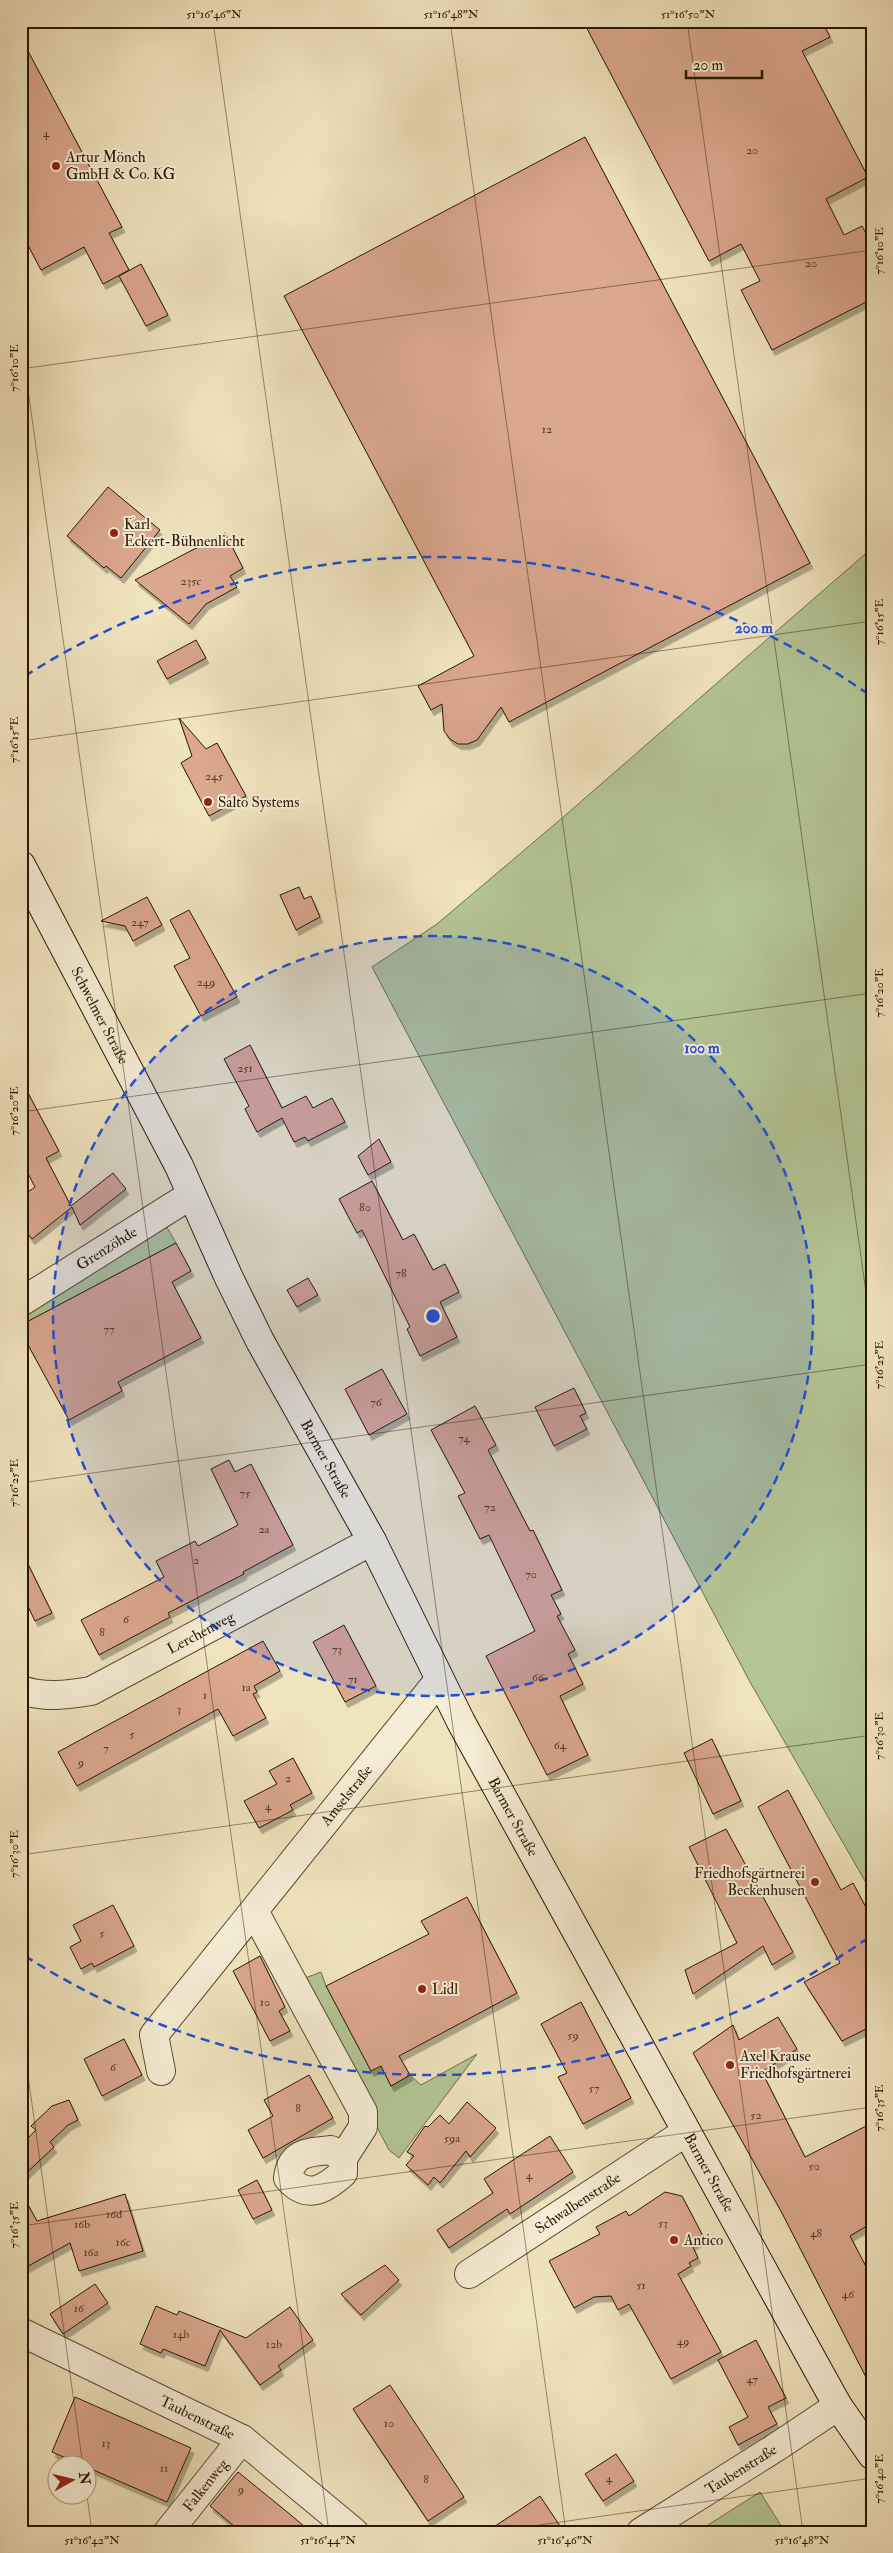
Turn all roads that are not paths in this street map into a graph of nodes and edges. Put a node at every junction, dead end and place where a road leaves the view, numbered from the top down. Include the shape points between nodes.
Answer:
1 (21, 865) edge
2 (179, 1166) joint
3 (191, 1195) junction
4 (21, 1302) edge
5 (372, 1541) junction
6 (439, 1680) junction
7 (21, 1690) edge
8 (254, 1911) junction
9 (161, 2071) dead end
10 (686, 2132) junction
11 (343, 2158) dead end
12 (469, 2274) dead end
13 (21, 2332) edge
14 (838, 2406) junction
15 (242, 2439) junction
16 (872, 2456) edge
17 (168, 2532) edge
18 (354, 2532) edge
19 (641, 2532) edge

1 - 2 street, Schwelmer Straße
2 - 3 street, Barmer Straße
3 - 4 street, Grenzöhde
3 - 5 street, Barmer Straße via 260,1341
5 - 6 street, Barmer Straße
5 - 7 street, Lerchenweg via 91,1691 58,1696
6 - 8 street, Amselstraße
6 - 10 street, Barmer Straße
8 - 9 street, Amselstraße via 154,2036
8 - 11 street via 363,2112 363,2127
10 - 12 street, Schwalbenstraße
10 - 14 street, Barmer Straße
13 - 15 street, Taubenstraße
14 - 16 street, Barmer Straße
14 - 19 street, Taubenstraße
15 - 17 street, Falkenweg
15 - 18 street, Taubenstraße

